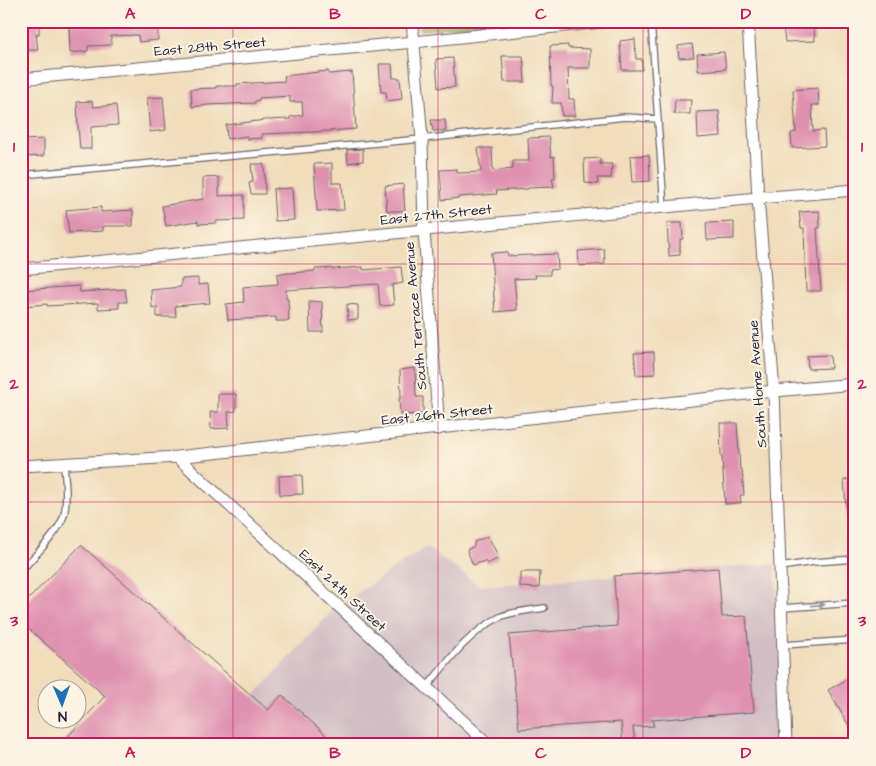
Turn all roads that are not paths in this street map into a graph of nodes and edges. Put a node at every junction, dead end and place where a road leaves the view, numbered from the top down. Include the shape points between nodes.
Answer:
1 (412, 21) edge
2 (611, 21) edge
3 (651, 21) edge
4 (748, 21) edge
5 (414, 42) junction
6 (21, 79) edge
7 (658, 119) junction
8 (422, 138) junction
9 (21, 175) edge
10 (855, 190) edge
11 (758, 198) junction
12 (664, 207) junction
13 (424, 231) junction
14 (21, 270) edge
15 (855, 384) edge
16 (774, 391) junction
17 (439, 428) junction
18 (177, 457) junction
19 (64, 464) junction
20 (21, 466) edge
21 (855, 559) edge
22 (780, 567) junction
23 (21, 571) edge
24 (855, 603) edge
25 (544, 608) dead end
26 (782, 608) junction
27 (855, 640) edge
28 (783, 645) junction
29 (426, 687) junction
30 (489, 745) edge
31 (786, 745) edge

1 - 5 street, South Terrace Avenue
2 - 5 street, East 28th Street
3 - 7 lane
4 - 11 street, South Home Avenue
5 - 6 street, East 28th Street
5 - 8 street, South Terrace Avenue
7 - 8 lane via 625,117
7 - 12 lane
8 - 9 lane
8 - 13 street, South Terrace Avenue
10 - 11 street, East 27th Street
11 - 12 street, East 27th Street
11 - 16 street, South Home Avenue
12 - 13 street, East 27th Street
13 - 14 street, East 27th Street
13 - 17 street, South Terrace Avenue
15 - 16 street, East 26th Street
16 - 17 street, East 26th Street
16 - 22 street, South Home Avenue
17 - 18 street, East 26th Street
18 - 19 street, East 26th Street
18 - 29 street, East 24th Street
19 - 20 street, East 26th Street
19 - 23 lane via 64,516 57,530
21 - 22 lane
22 - 26 street, South Home Avenue
26 -> 24 lane
25 - 29 lane via 503,616 477,631
26 - 28 street, South Home Avenue
27 - 28 lane
28 - 31 street, South Home Avenue
29 - 30 street, East 24th Street

